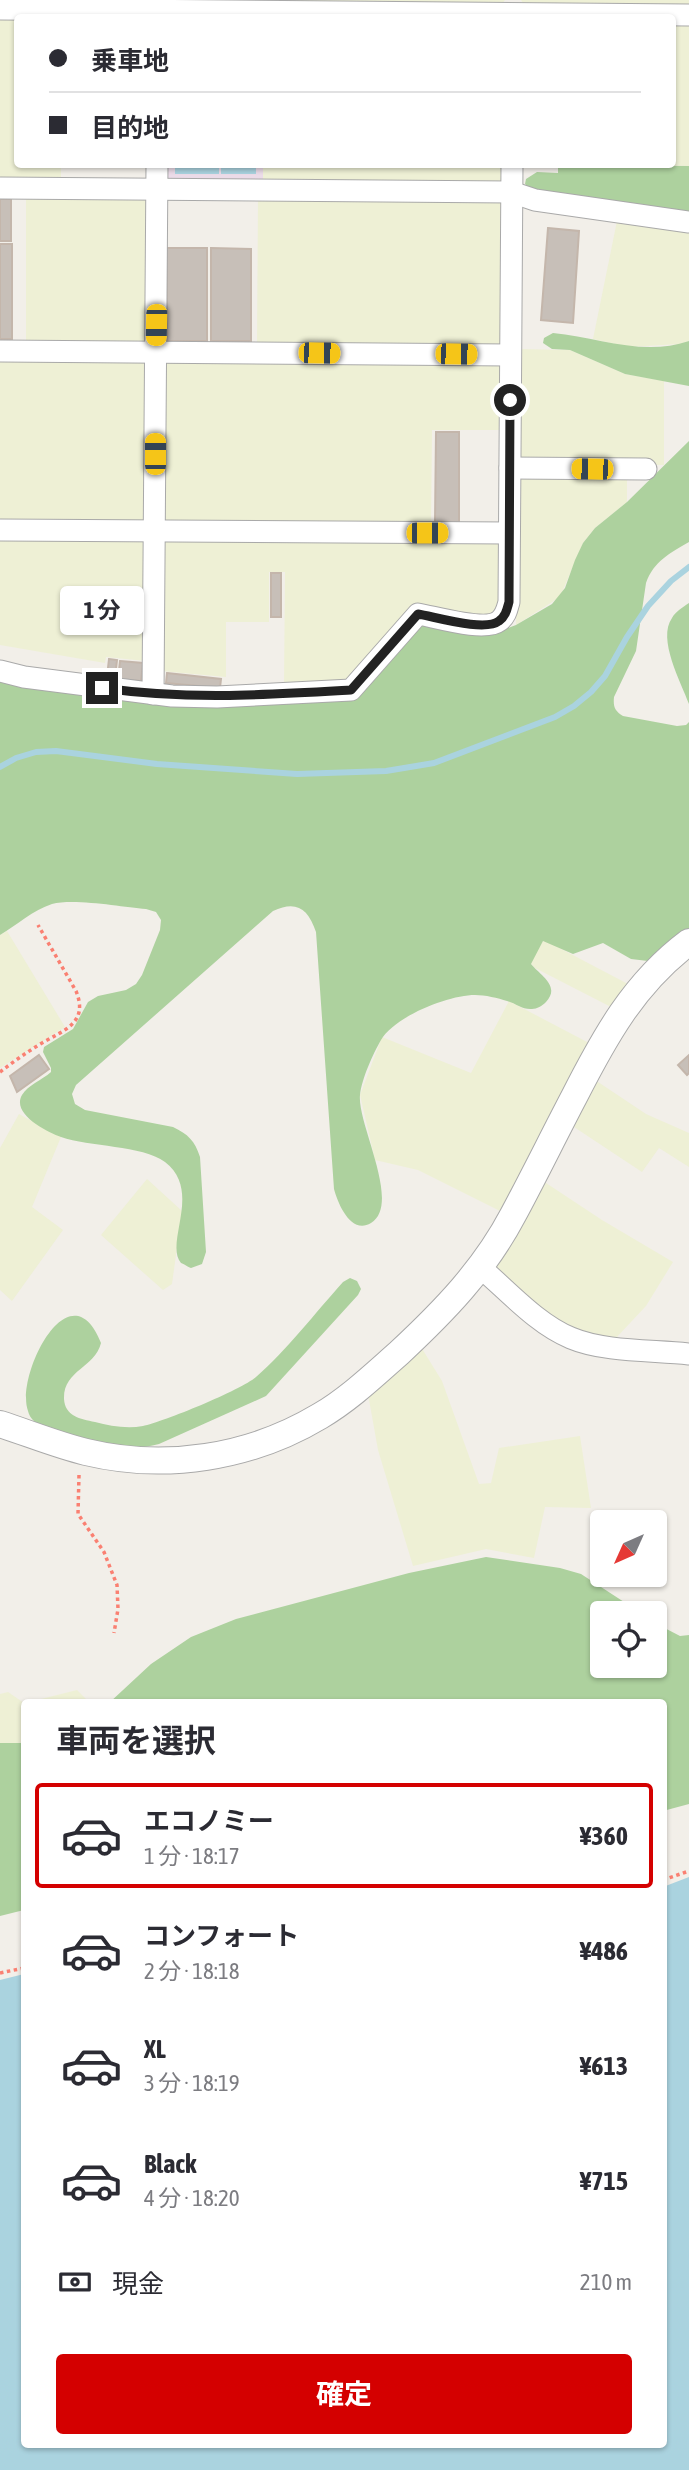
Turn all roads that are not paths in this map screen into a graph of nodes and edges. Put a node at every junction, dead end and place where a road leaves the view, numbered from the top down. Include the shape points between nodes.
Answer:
1 (0, 9) edge
2 (158, 9) edge
3 (513, 10) edge
4 (654, 14) edge
5 (157, 168) edge
6 (512, 168) edge
7 (0, 188) edge
8 (157, 190) junction
9 (511, 192) junction
10 (689, 222) edge
11 (0, 351) edge
12 (155, 352) junction
13 (510, 355) junction
14 (510, 468) junction
15 (646, 470) dead end
16 (0, 530) edge
17 (154, 531) junction
18 (509, 533) junction
19 (0, 671) edge
20 (153, 694) junction
21 (689, 942) edge
22 (481, 1268) junction
23 (689, 1354) edge
24 (0, 1424) edge

1 - 2 street
2 - 3 street
3 - 4 street
5 - 8 street
6 - 9 street
7 - 8 street
8 - 9 street
8 - 12 street
9 - 10 street via 535,200
9 - 13 street
11 - 12 street
12 - 13 street
12 - 17 street
13 - 14 street
14 - 15 street
14 - 18 street
16 - 17 street
17 - 18 street
17 - 20 street
18 - 20 street via 509,602 499,621 489,626 418,614 351,690 217,697
19 - 20 street
21 - 22 street via 652,974 612,1025
22 - 23 street via 540,1319 570,1337 604,1346
22 - 24 street via 440,1315 347,1398 294,1430 237,1451 176,1461 114,1458

